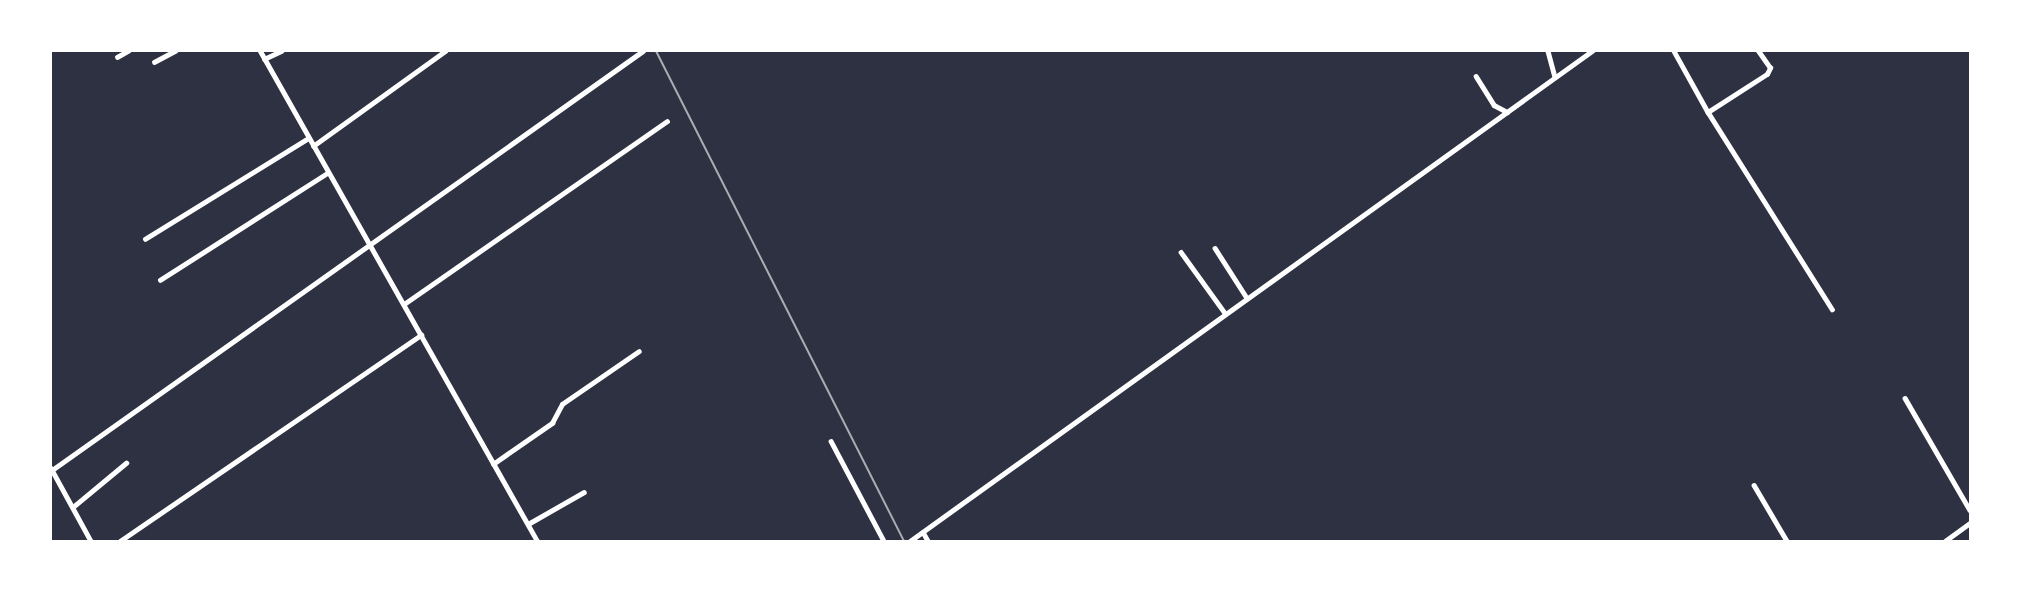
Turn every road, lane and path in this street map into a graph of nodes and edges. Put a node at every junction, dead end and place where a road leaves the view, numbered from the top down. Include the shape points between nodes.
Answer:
1 (128, 51) edge
2 (175, 51) edge
3 (260, 51) edge
4 (281, 51) edge
5 (446, 51) edge
6 (643, 51) edge
7 (1548, 51) edge
8 (1592, 51) edge
9 (1674, 51) edge
10 (1758, 51) edge
11 (117, 57) dead end
12 (264, 59) junction
13 (154, 62) dead end
14 (1476, 76) dead end
15 (1555, 77) junction
16 (1507, 111) junction
17 (1708, 112) junction
18 (667, 121) dead end
19 (307, 139) junction
20 (312, 146) junction
21 (327, 173) junction
22 (145, 240) dead end
23 (369, 243) junction
24 (1215, 248) dead end
25 (1181, 252) dead end
26 (160, 280) dead end
27 (1247, 298) junction
28 (404, 304) junction
29 (1832, 309) dead end
30 (1225, 313) junction
31 (421, 335) junction
32 (639, 351) dead end
33 (1905, 398) dead end
34 (831, 441) dead end
35 (126, 463) dead end
36 (493, 464) junction
37 (51, 468) edge
38 (1754, 485) dead end
39 (584, 492) dead end
40 (73, 507) junction
41 (1970, 510) edge
42 (1970, 523) edge
43 (528, 524) junction
44 (923, 532) junction
45 (91, 541) edge
46 (120, 541) edge
47 (537, 541) edge
48 (884, 541) edge
49 (910, 541) edge
50 (928, 541) edge
51 (1787, 541) edge
52 (1945, 541) edge

1 - 11 street
2 - 13 street
3 - 12 street
4 - 12 street
5 - 20 street
6 - 23 street
7 - 15 street
8 - 15 street
9 - 17 street
10 - 17 street via 1770,71
12 - 19 street
14 - 16 street via 1494,105
15 - 16 street
16 - 27 street
17 - 29 street
18 - 28 street
19 - 20 street
19 - 22 street
20 - 21 street
21 - 23 street
21 - 26 street
23 - 28 street
23 - 37 street
24 - 27 street
25 - 30 street
27 - 30 street
28 - 31 street
30 - 44 street
31 - 36 street
31 - 46 street
32 - 36 street via 562,404 552,423
33 - 41 street
34 - 48 street
35 - 40 street
36 - 43 street
37 - 40 street
38 - 51 street
39 - 43 street
40 - 45 street
42 - 52 street
43 - 47 street
44 - 49 street
44 - 50 street

